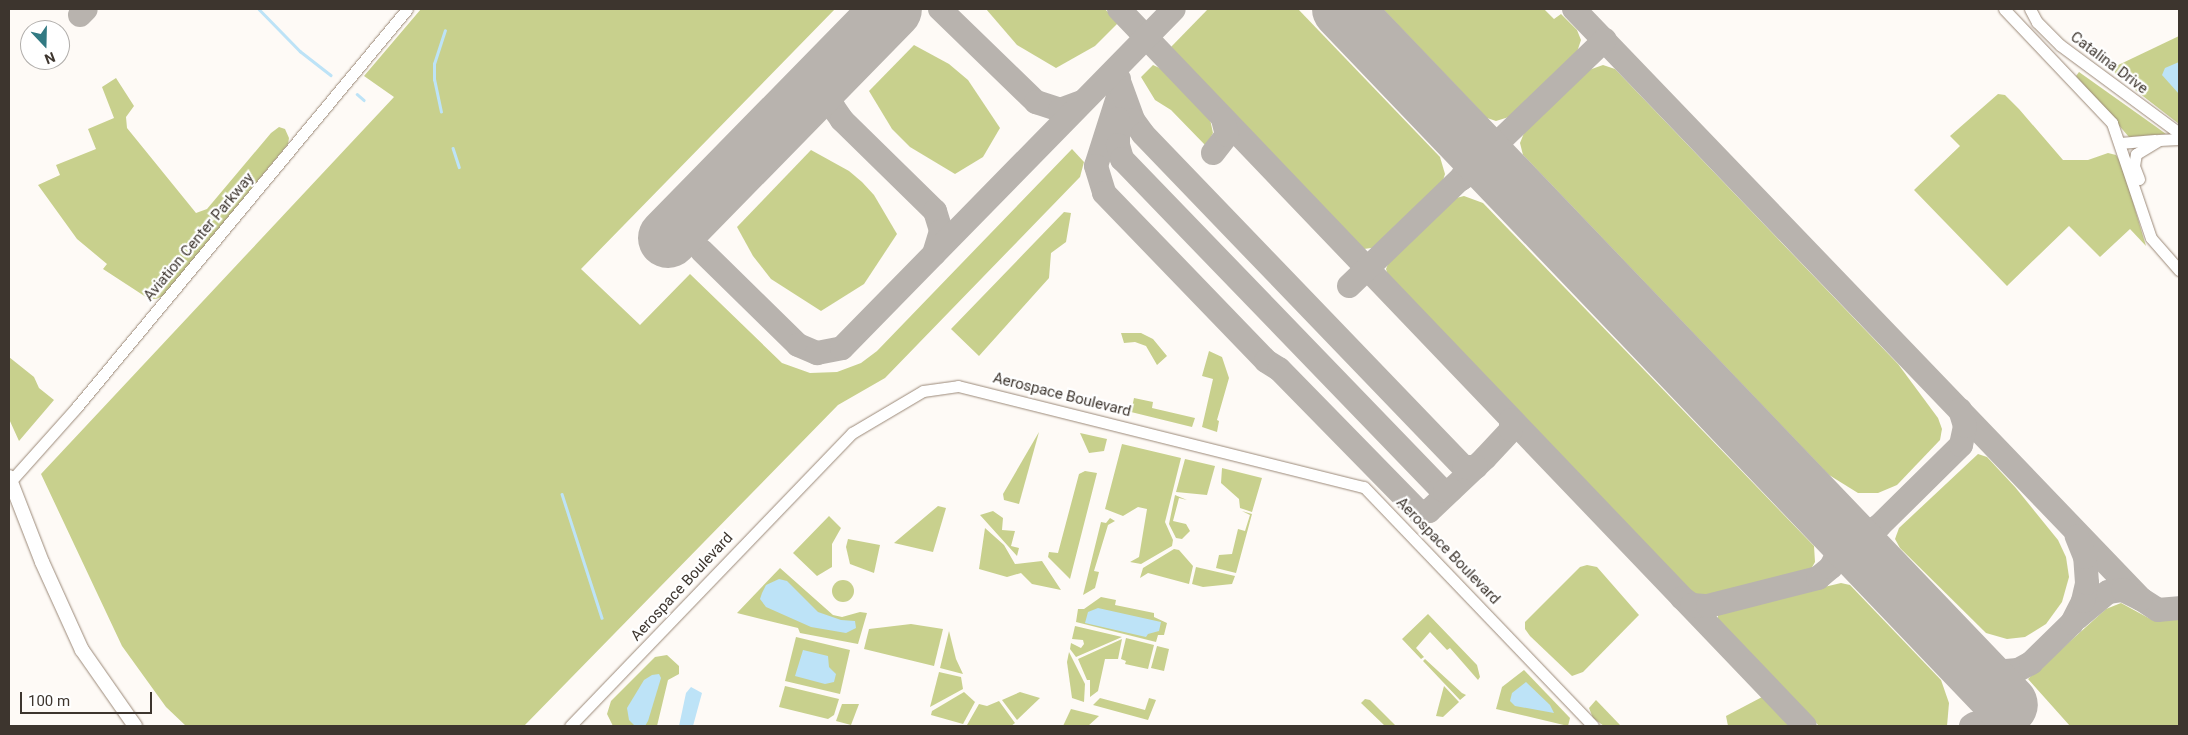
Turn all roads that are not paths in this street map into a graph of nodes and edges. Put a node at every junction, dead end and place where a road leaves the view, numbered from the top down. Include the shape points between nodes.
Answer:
1 (407, 9) edge
2 (2004, 9) edge
3 (2030, 9) edge
4 (2179, 133) edge
5 (2179, 139) edge
6 (2159, 140) junction
7 (2120, 143) junction
8 (2144, 222) junction
9 (2179, 270) edge
10 (9, 480) edge
11 (1581, 712) junction
12 (135, 726) edge
13 (570, 726) edge
14 (1593, 726) edge
15 (1599, 726) edge

1 - 10 street, Aviation Center Parkway via 103,376
2 - 7 street via 2112,124
3 - 4 street, Catalina Drive via 2037,22 2060,45
5 - 6 street
6 - 7 street
6 - 8 street via 2136,154 2134,166 2145,200
7 - 8 street
8 - 9 street via 2151,238
10 - 12 main road via 82,650
11 - 13 street, Aerospace Boulevard via 1364,487 958,386 923,391 852,433
11 - 14 street, Aerospace Boulevard
11 - 15 street, Aerospace Boulevard

